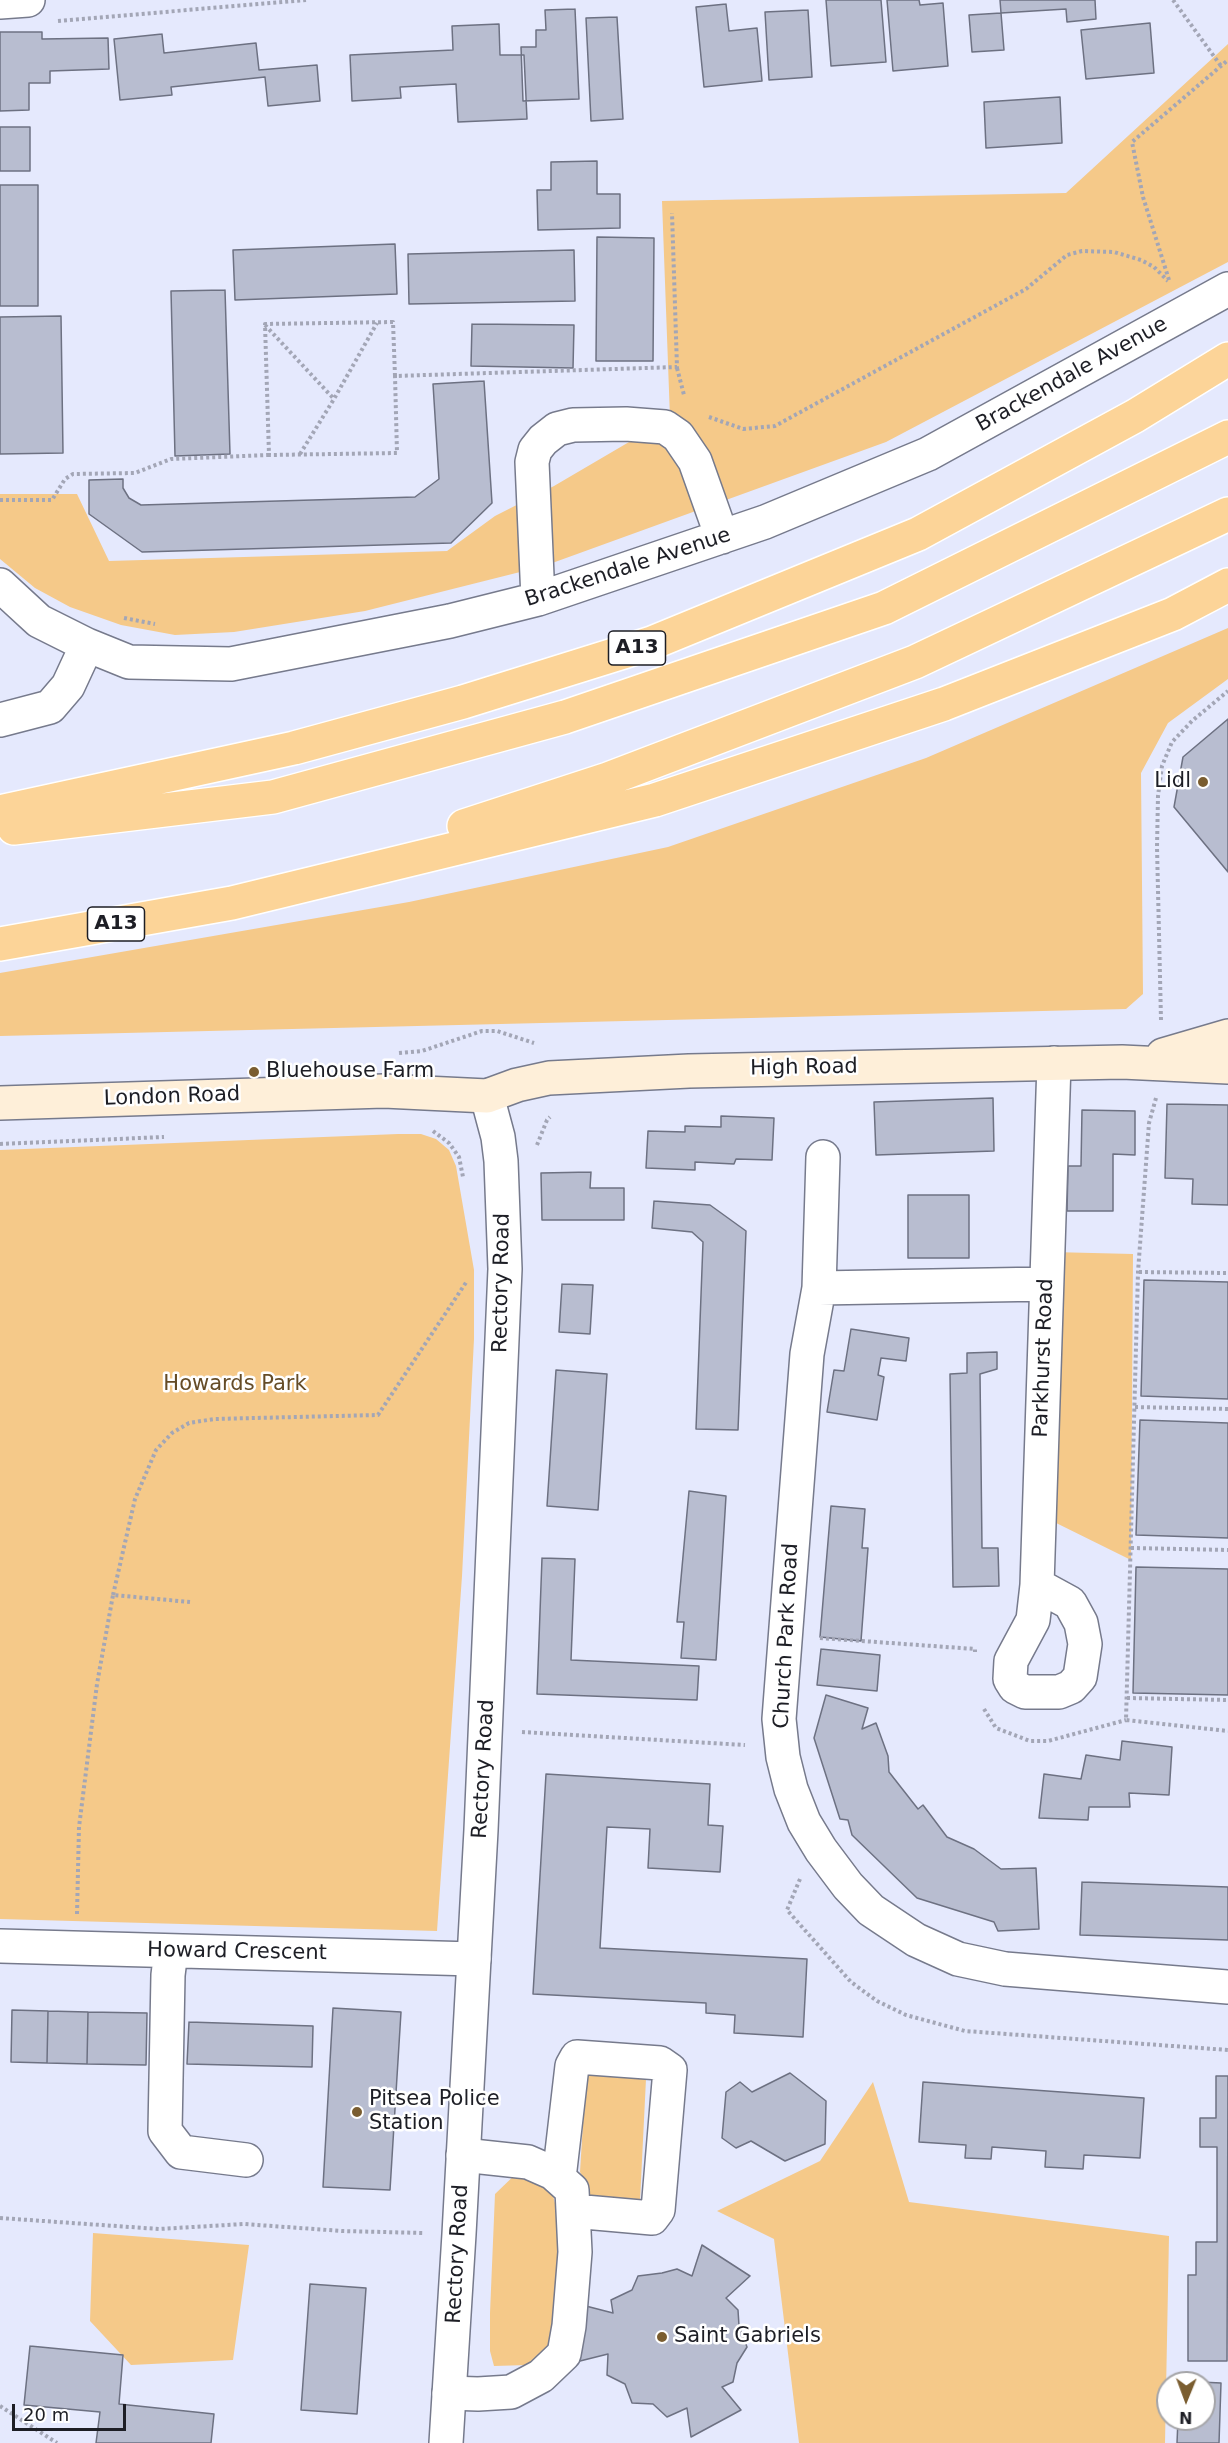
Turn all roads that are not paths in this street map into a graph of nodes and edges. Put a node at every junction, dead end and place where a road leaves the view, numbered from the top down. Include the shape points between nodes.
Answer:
1 (0, 2) edge
2 (38, 11) edge
3 (1228, 289) edge
4 (1228, 359) edge
5 (1228, 437) edge
6 (1228, 514) edge
7 (722, 537) junction
8 (0, 585) edge
9 (1228, 585) edge
10 (538, 599) junction
11 (87, 645) junction
12 (0, 720) edge
13 (0, 812) edge
14 (0, 830) edge
15 (232, 903) junction
16 (0, 944) edge
17 (1228, 1036) edge
18 (1122, 1062) junction
19 (1054, 1063) junction
20 (1228, 1067) edge
21 (487, 1096) junction
22 (0, 1103) edge
23 (823, 1157) dead end
24 (1046, 1284) junction
25 (819, 1288) junction
26 (1038, 1585) junction
27 (0, 1946) edge
28 (171, 1951) junction
29 (474, 1959) junction
30 (1228, 1987) edge
31 (463, 2155) junction
32 (246, 2160) dead end
33 (559, 2178) junction
34 (573, 2211) junction
35 (449, 2392) junction
36 (446, 2443) edge

1 - 2 street
3 - 7 street, Brackendale Avenue via 928,454
4 - 13 highway, A13 via 1135,416 918,534 652,643 463,702 294,748
5 - 14 highway, A13 via 884,608 565,717 273,797
6 - 15 highway, A13 via 915,662 608,779
7 - 10 street, Brackendale Avenue
7 - 10 street via 695,461 678,436 665,427 594,424 557,429 543,440 532,462
8 - 11 street, Brackendale Avenue via 39,621
9 - 15 highway, A13 via 1173,615 944,704 655,800
10 - 11 street, Brackendale Avenue via 450,621 231,664 129,663
11 - 12 street via 68,686 50,707
15 - 16 highway, A13
17 - 18 main road, High Road
18 - 19 main road, High Road
18 - 20 main road, High Road
19 - 21 main road, High Road via 596,1074 549,1078
19 - 24 street, Parkhurst Road
21 - 22 main road, London Road via 384,1091
21 - 29 street, Rectory Road via 501,1161 505,1269
23 - 25 street, Church Park Road
24 - 25 street
24 - 26 street, Parkhurst Road
25 - 30 street, Church Park Road via 807,1354 778,1719 791,1790 804,1822 821,1851 871,1910 916,1940 958,1959 1005,1969
26 - 26 street, Parkhurst Road via 1070,1603 1083,1631 1080,1677 1059,1692 1025,1692 1015,1687 1010,1678 1011,1662 1033,1620
27 - 28 street, Howard Crescent
28 - 29 street, Howard Crescent
28 - 32 street via 165,2131 181,2152
29 - 31 street, Rectory Road
31 - 33 street via 528,2162
31 - 35 street, Rectory Road
33 - 34 street via 572,2190
33 - 34 street via 572,2066 577,2057 660,2063 670,2070 658,2210 652,2218
34 - 35 street via 575,2252 564,2354 541,2376 511,2392
35 - 36 street, Rectory Road

